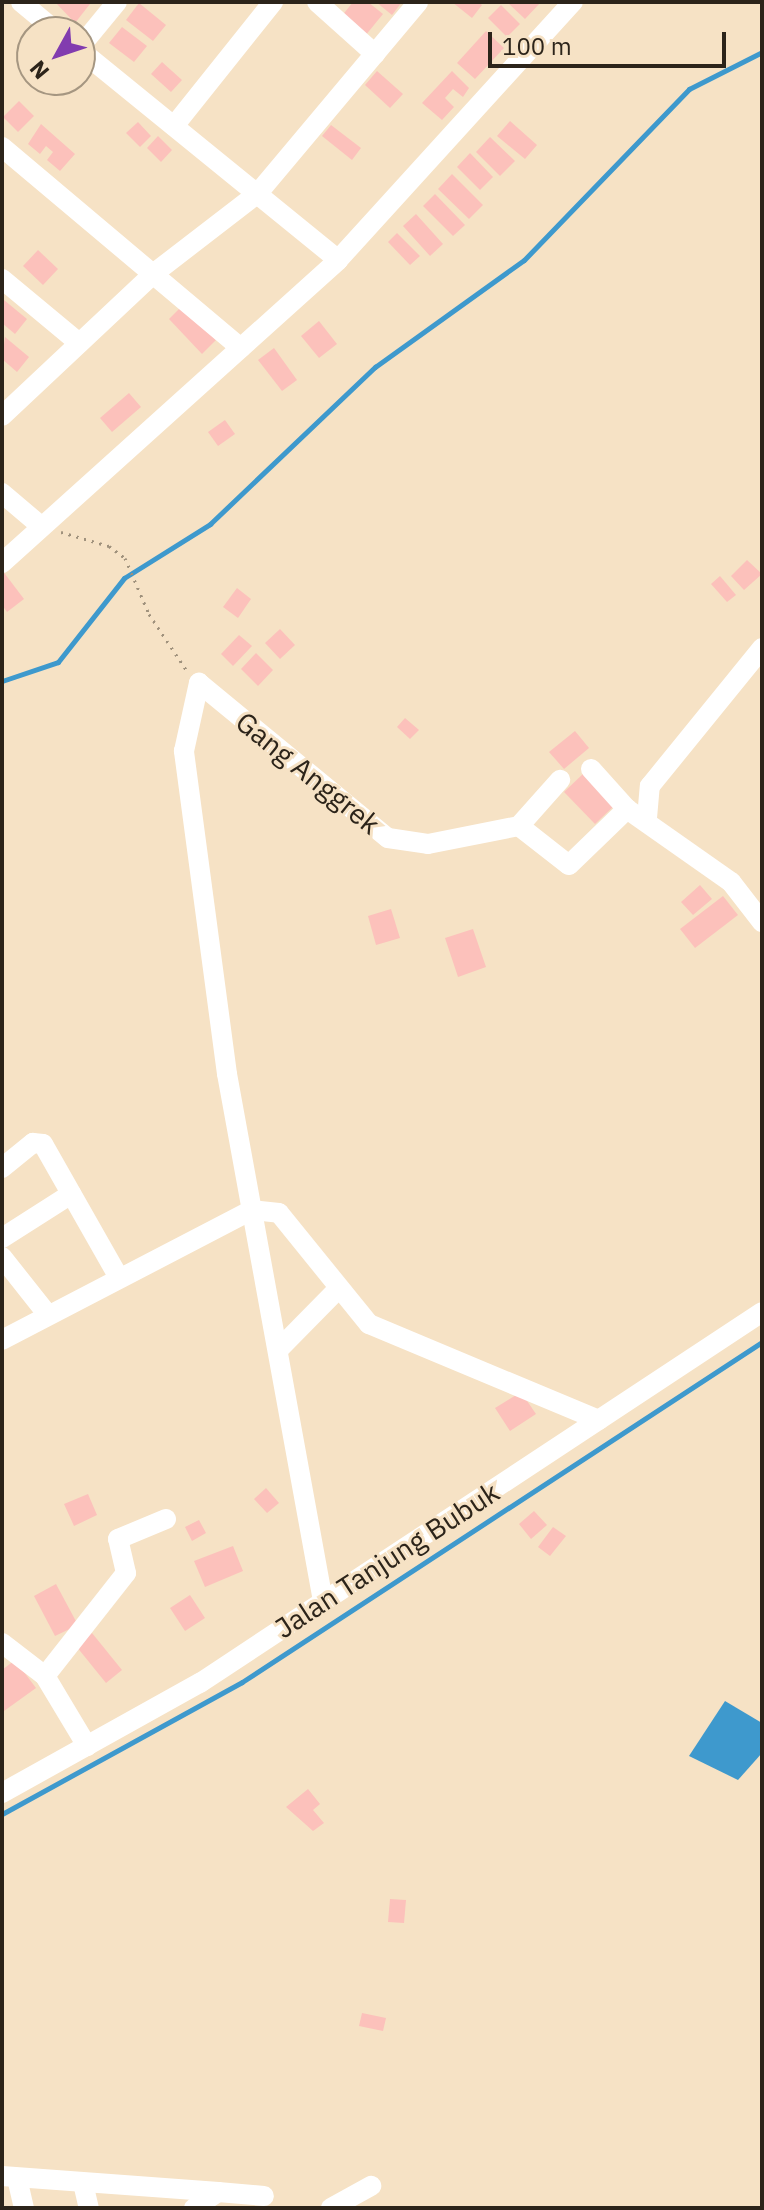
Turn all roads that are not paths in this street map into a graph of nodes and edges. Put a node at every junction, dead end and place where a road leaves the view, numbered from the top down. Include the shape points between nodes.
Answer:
1 (21, 2) edge
2 (117, 2) edge
3 (273, 2) edge
4 (317, 2) edge
5 (418, 2) edge
6 (573, 2) edge
7 (38, 16) edge
8 (96, 29) edge
9 (375, 54) junction
10 (96, 62) edge
11 (174, 126) junction
12 (2, 147) edge
13 (258, 193) junction
14 (338, 260) junction
15 (153, 274) junction
16 (2, 279) edge
17 (78, 342) junction
18 (241, 348) junction
19 (6, 402) edge
20 (2, 493) edge
21 (42, 527) junction
22 (2, 563) edge
23 (762, 648) edge
24 (591, 769) dead end
25 (560, 780) dead end
26 (627, 809) junction
27 (647, 818) junction
28 (519, 826) junction
29 (762, 922) edge
30 (2, 1168) edge
31 (71, 1194) junction
32 (252, 1210) junction
33 (2, 1238) edge
34 (2, 1257) edge
35 (118, 1276) junction
36 (338, 1289) junction
37 (762, 1312) edge
38 (48, 1315) junction
39 (2, 1340) edge
40 (278, 1350) junction
41 (599, 1420) junction
42 (166, 1519) dead end
43 (323, 1601) junction
44 (2, 1643) edge
45 (45, 1676) junction
46 (87, 1746) junction
47 (2, 1793) edge
48 (10, 2177) edge
49 (83, 2183) junction
50 (371, 2186) dead end
51 (264, 2196) dead end
52 (161, 2198) edge
53 (228, 2198) edge
54 (24, 2208) edge
55 (89, 2208) edge
56 (194, 2208) edge
57 (331, 2208) edge

1 - 7 street
2 - 8 street
3 - 11 street
4 - 9 street
5 - 9 street
6 - 14 street
9 - 13 street
10 - 11 street
11 - 13 street
12 - 15 street
13 - 14 street
13 - 15 street
14 - 18 street
15 - 17 street
15 - 18 street
16 - 17 street
17 - 19 street
18 - 21 street
20 - 21 street
21 - 22 street
23 - 27 street via 650,786
24 - 26 street
25 - 28 street
26 - 27 street
26 - 28 street via 569,865
27 - 29 street via 731,882
28 - 32 street, Gang Anggrek via 428,844 388,838 193,677 184,751
30 - 31 street via 40,1143
31 - 33 street
31 - 35 street
32 - 35 street
32 - 36 street via 279,1213
32 - 40 street
34 - 38 street
35 - 38 street
36 - 40 street
36 - 41 street via 369,1324
37 - 41 street, Jalan Tanjung Bubuk
38 - 39 street
40 - 43 street
41 - 43 street, Jalan Tanjung Bubuk
42 - 45 street via 118,1539 126,1573
43 - 46 street, Jalan Tanjung Bubuk via 200,1683
44 - 45 street
45 - 46 street
46 - 47 street, Jalan Tanjung Bubuk
48 - 49 street
48 - 54 street
49 - 52 street
49 - 55 street
50 - 57 street
51 - 53 street
52 - 53 street
53 - 56 street

